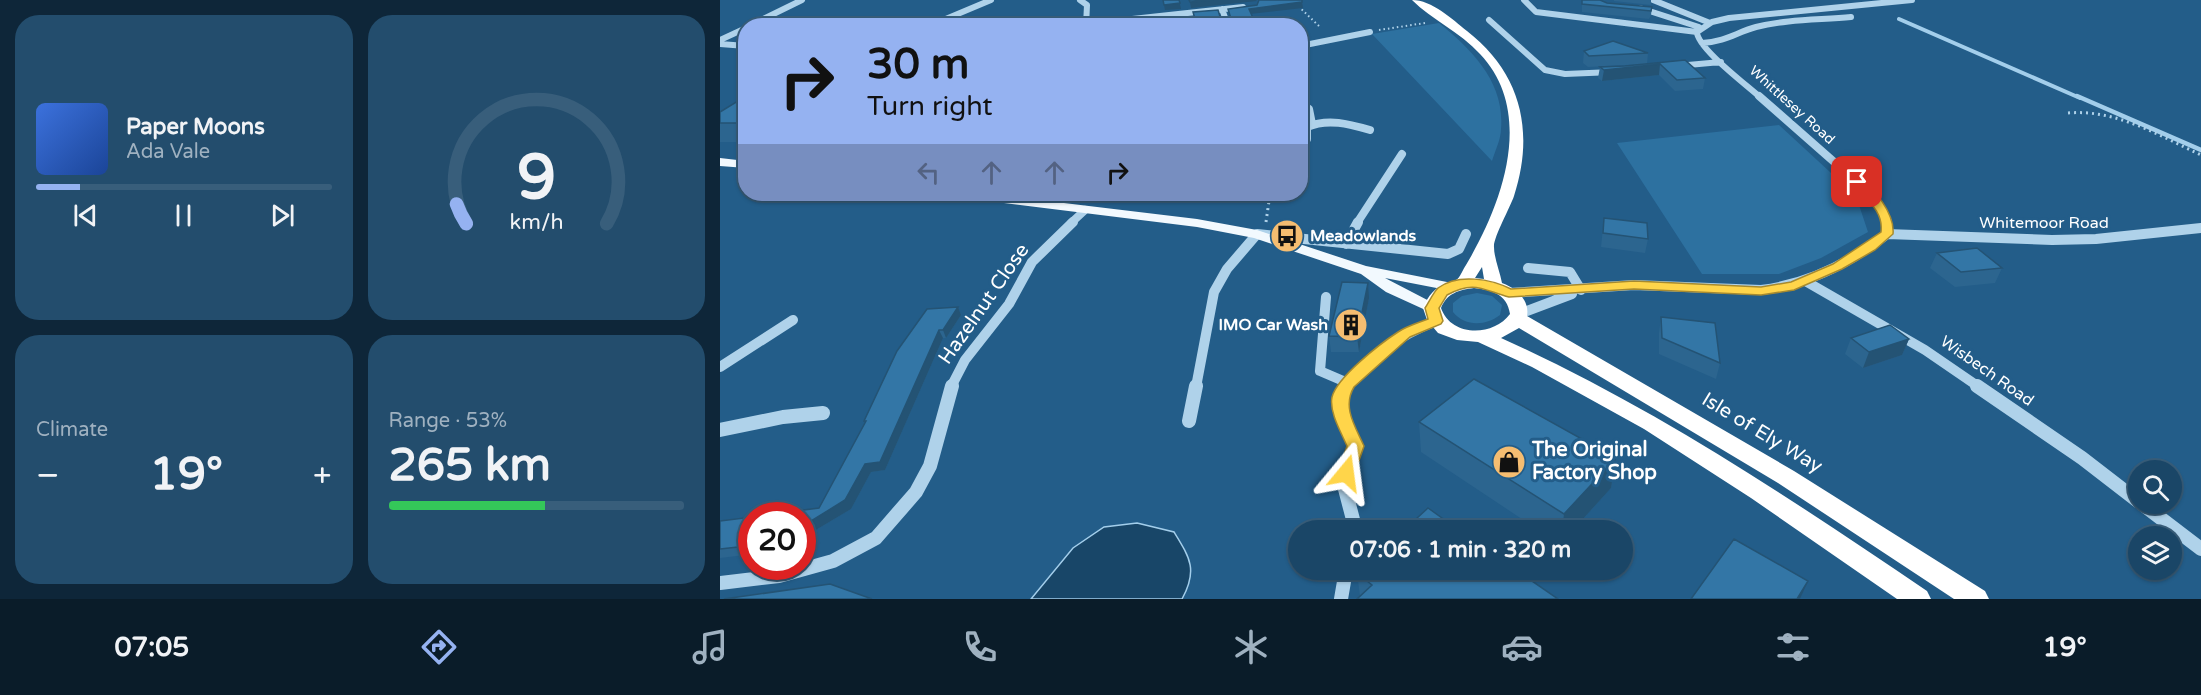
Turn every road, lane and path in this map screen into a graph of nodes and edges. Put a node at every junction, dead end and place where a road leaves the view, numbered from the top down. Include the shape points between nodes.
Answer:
1 (802, 0) edge
2 (991, 0) edge
3 (1080, 0) edge
4 (1292, 0) edge
5 (1417, 0) edge
6 (1524, 0) edge
7 (1653, 0) edge
8 (1912, 0) edge
9 (1238, 5) edge
10 (1255, 6) edge
11 (1634, 7) edge
12 (1222, 9) junction
13 (1851, 17) dead end
14 (765, 18) edge
15 (948, 18) edge
16 (1086, 18) edge
17 (1146, 18) edge
18 (1225, 18) edge
19 (1308, 18) edge
20 (1308, 18) edge
21 (1447, 20) junction
22 (1489, 20) dead end
23 (1710, 23) junction
24 (1699, 30) junction
25 (738, 32) edge
26 (1370, 32) joint
27 (1335, 38) junction
28 (720, 42) edge
29 (1702, 43) junction
30 (1308, 44) edge
31 (738, 45) edge
32 (1721, 62) junction
33 (1667, 67) edge
34 (1623, 72) edge
35 (1308, 108) edge
36 (2068, 113) dead end
37 (1312, 124) junction
38 (1308, 126) edge
39 (1370, 130) dead end
40 (1402, 154) dead end
41 (2201, 155) edge
42 (720, 162) edge
43 (738, 164) edge
44 (1017, 201) edge
45 (1269, 201) edge
46 (1085, 210) junction
47 (2201, 228) edge
48 (1257, 234) junction
49 (1466, 234) dead end
50 (1887, 234) junction
51 (1346, 244) junction
52 (1486, 248) junction
53 (1528, 267) dead end
54 (1363, 270) junction
55 (1807, 282) junction
56 (1458, 285) junction
57 (1501, 289) junction
58 (1581, 290) junction
59 (1326, 297) dead end
60 (1434, 314) junction
61 (1518, 316) junction
62 (793, 320) dead end
63 (1481, 336) junction
64 (720, 367) edge
65 (1348, 383) junction
66 (823, 413) dead end
67 (1189, 421) dead end
68 (720, 430) edge
69 (2128, 494) edge
70 (2155, 514) edge
71 (1355, 520) edge
72 (2201, 549) edge
73 (1344, 580) edge
74 (720, 583) edge
75 (1341, 599) edge
76 (1918, 599) edge
77 (1976, 599) edge

1 - 14 street
2 - 15 street
3 - 16 street via 1087,5
4 - 19 path
5 - 21 highway
6 - 24 street via 1530,8 1548,15
7 - 23 street
8 - 23 street via 1761,14
9 - 10 street
9 - 12 street
11 - 24 street via 1652,10
12 - 17 street
12 - 18 street
13 - 29 street via 1778,23 1724,41
20 - 27 path
21 - 26 path
21 - 52 highway via 1502,73 1515,113 1518,147 1510,186
22 - 34 street via 1545,70 1564,74
23 - 24 street
24 - 29 street, Whittlesey Road
25 - 28 street
26 - 27 street
27 - 30 street
28 - 31 street
29 - 32 street, Whittlesey Road
32 - 33 street
32 - 50 street, Whittlesey Road via 1874,197 1888,223
35 - 37 street
36 - 41 path via 2091,111 2110,115
37 - 38 street
37 - 39 street via 1348,123
40 - 51 street
42 - 43 main road
44 - 46 main road
45 - 48 path via 1266,222
46 - 48 main road
46 - 74 street, Hazelnut Close via 1032,262 1009,304 966,360 948,393 930,466 916,492 876,538 833,561 779,576
47 - 50 street, Whitemoor Road via 2052,240
48 - 51 street
48 - 54 main road
48 - 67 street via 1227,269 1214,292
49 - 51 street via 1459,249 1448,254
50 - 55 street
52 - 56 highway
52 - 57 highway
53 - 58 street via 1570,272
54 - 56 main road
54 - 60 main road
55 - 58 street via 1761,291 1634,285
55 - 69 street, Wisbech Road via 1924,350
56 - 57 highway
56 - 60 highway via 1435,299
57 - 58 street
57 - 61 highway via 1519,306
58 - 61 street
59 - 65 street via 1320,371
60 - 63 highway via 1455,333
60 - 65 street
61 - 63 highway via 1504,330
61 - 77 highway, Isle of Ely Way via 1584,362 1668,406 1869,528
62 - 64 street
63 - 76 highway via 1602,395 1709,458
65 - 71 street via 1340,397 1342,416 1355,446 1346,473 1347,504
66 - 68 street
70 - 72 street, Wisbech Road
73 - 75 street

